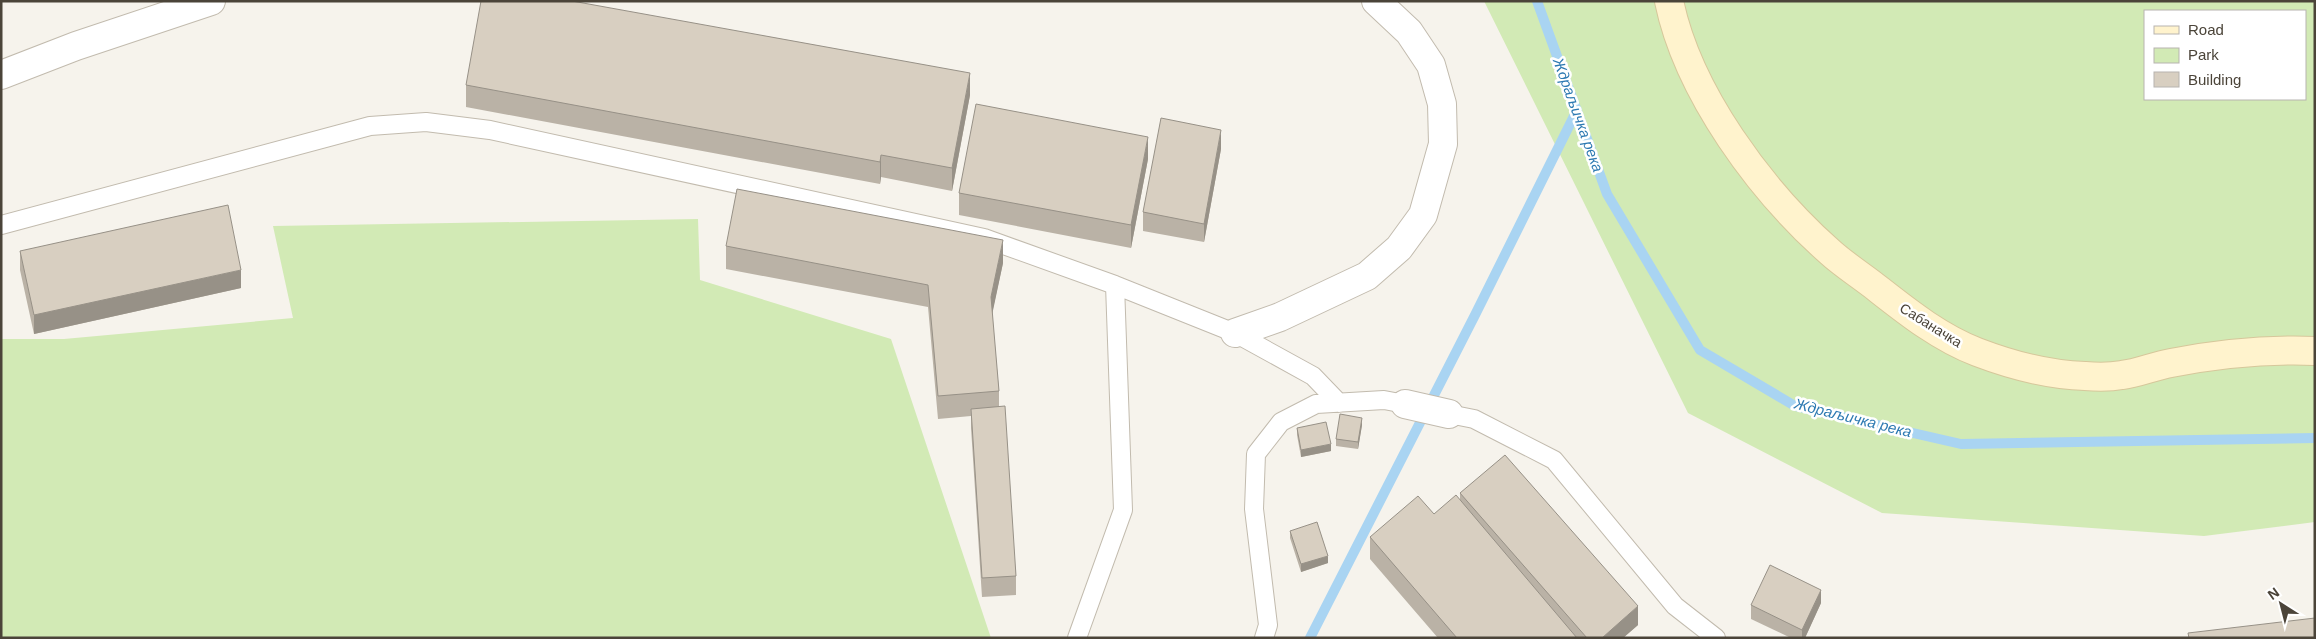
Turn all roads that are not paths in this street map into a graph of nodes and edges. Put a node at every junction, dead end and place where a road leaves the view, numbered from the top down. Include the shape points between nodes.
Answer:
1 (211, 1) edge
2 (1376, 1) edge
3 (1669, 1) edge
4 (1, 76) edge
5 (1, 226) edge
6 (1115, 285) junction
7 (1235, 333) junction
8 (2315, 351) edge
9 (1339, 403) junction
10 (1405, 404) joint
11 (1449, 414) joint
12 (1077, 638) edge
13 (1264, 638) edge
14 (1716, 638) edge

1 - 4 street via 76,46
2 - 7 street via 1409,32 1430,65 1442,104 1444,144 1423,215 1399,248 1367,276 1280,317
3 - 8 main road, Сабаначка via 1673,21 1710,103 1775,196 1830,253 1907,313 1962,345 2027,369 2083,376 2123,375 2169,363 2241,353
5 - 6 lane via 370,126 426,122 490,130 984,238
6 - 7 lane
6 - 12 lane via 1123,510
7 - 9 lane via 1313,376
9 - 10 lane via 1384,400
9 - 13 lane via 1316,404 1281,422 1256,454 1254,509 1268,625
10 - 11 street
11 - 14 lane via 1474,419 1554,460 1675,606

